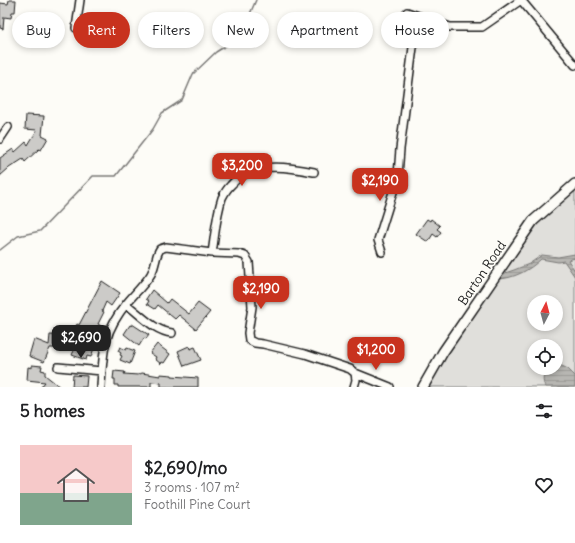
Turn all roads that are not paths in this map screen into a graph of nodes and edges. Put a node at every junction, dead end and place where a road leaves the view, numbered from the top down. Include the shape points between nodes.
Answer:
1 (80, 0) edge
2 (521, 0) edge
3 (78, 12) edge
4 (449, 27) edge
5 (413, 48) edge
6 (575, 65) edge
7 (8, 128) dead end
8 (0, 139) edge
9 (314, 172) dead end
10 (575, 184) edge
11 (382, 252) dead end
12 (212, 253) junction
13 (126, 304) junction
14 (172, 333) dead end
15 (58, 367) dead end
16 (102, 371) junction
17 (355, 373) junction
18 (101, 387) edge
19 (354, 387) edge
20 (390, 387) edge
21 (423, 387) edge

1 - 3 street
2 - 4 street via 482,27
2 - 6 street
5 - 11 street via 398,176 378,240
7 - 8 street
9 - 12 street via 265,167 245,173 235,180 222,197
10 - 21 street, Barton Road via 533,221 443,352
12 - 13 street via 166,247 160,249 152,272
12 - 17 street via 239,254 245,256 249,262 252,307 249,340 305,354
13 - 14 street via 161,331
13 - 16 street via 108,332 103,350
15 - 16 street
16 - 18 street
17 - 19 street
17 - 20 street

